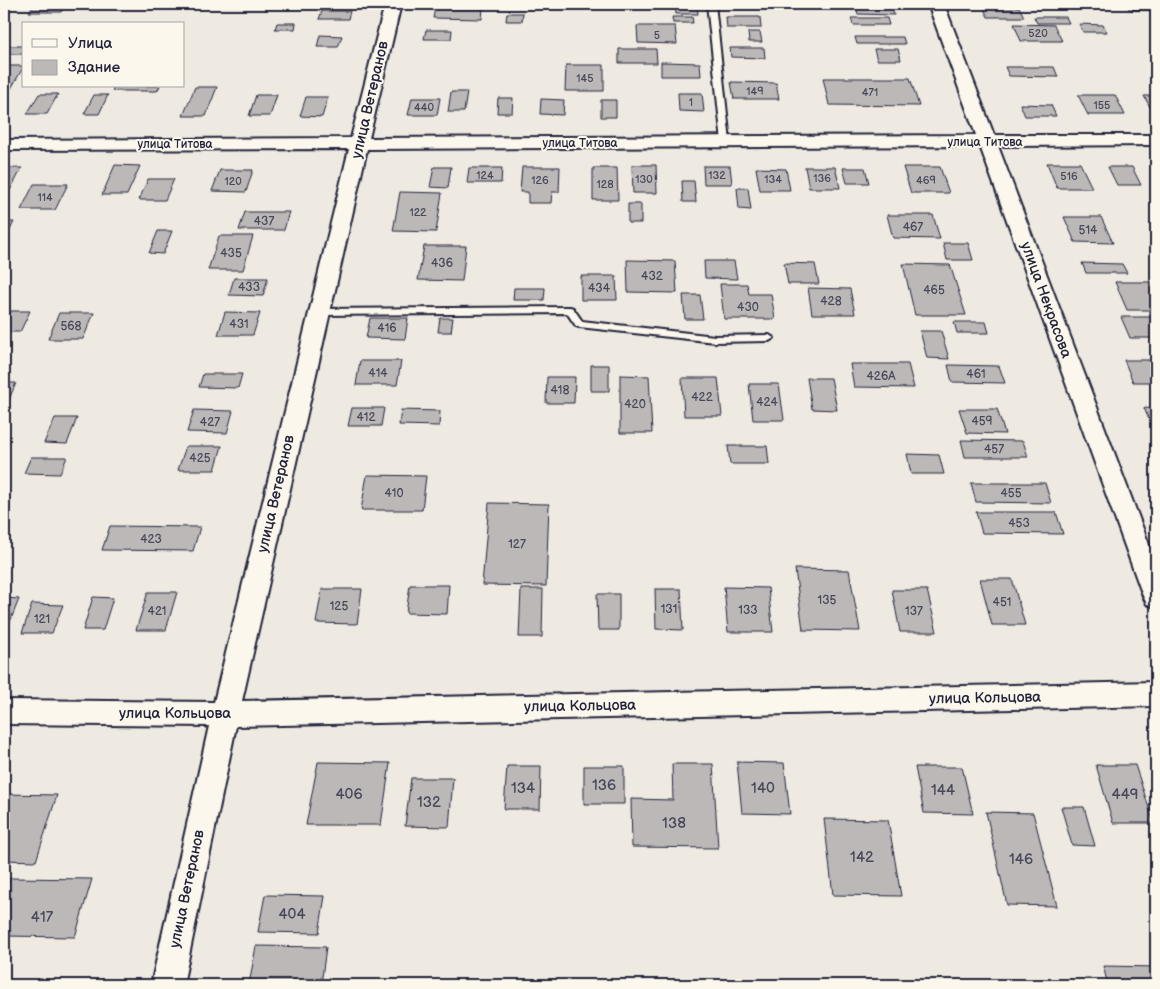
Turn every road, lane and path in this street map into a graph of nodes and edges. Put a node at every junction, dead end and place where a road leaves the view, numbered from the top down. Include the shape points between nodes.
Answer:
1 (393, 4) edge
2 (711, 4) edge
3 (936, 4) edge
4 (1156, 140) edge
5 (726, 142) junction
6 (988, 142) junction
7 (360, 143) junction
8 (4, 145) edge
9 (318, 312) junction
10 (769, 338) dead end
11 (1156, 596) edge
12 (1156, 694) edge
13 (4, 712) edge
14 (225, 714) junction
15 (167, 985) edge

1 - 7 street, улица Ветеранов
2 - 5 lane
3 - 6 street, улица Некрасова
4 - 6 street, улица Титова
5 - 6 street, улица Титова
5 - 7 street, улица Титова
6 - 11 street, улица Некрасова
7 - 8 street, улица Титова
7 - 9 street, улица Ветеранов
9 - 10 lane via 570,310 579,324 618,330 715,339
9 - 14 street, улица Ветеранов
12 - 14 street, улица Кольцова
13 - 14 street, улица Кольцова
14 - 15 street, улица Ветеранов

